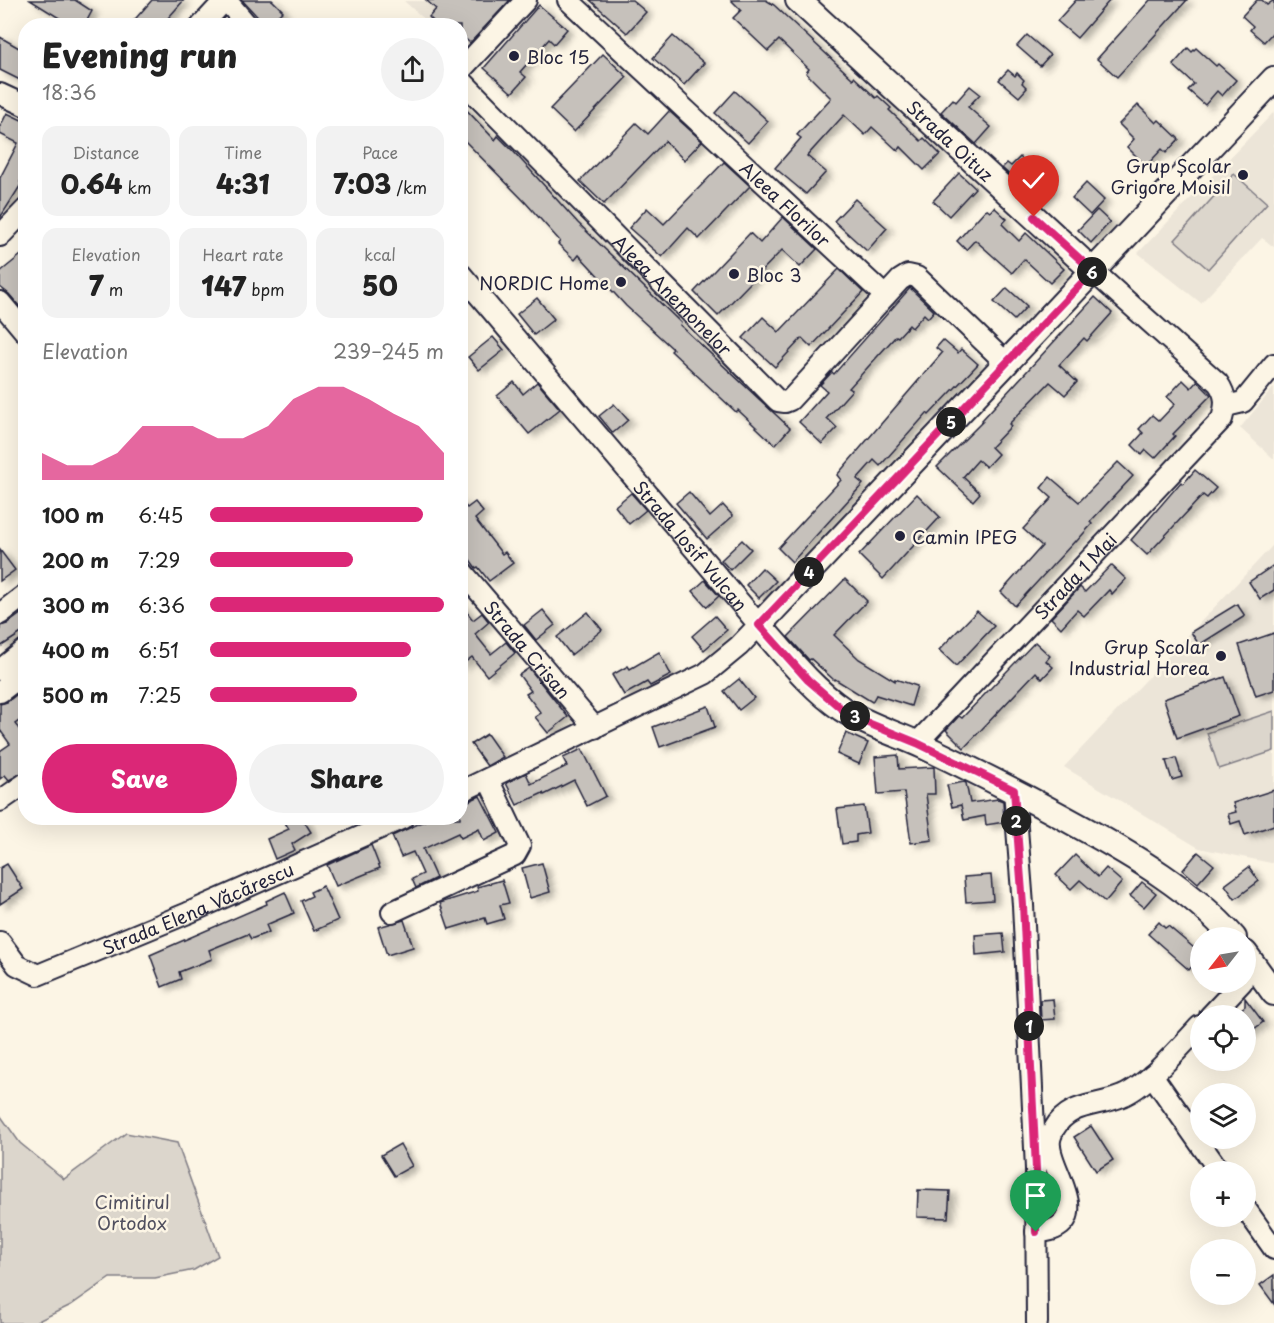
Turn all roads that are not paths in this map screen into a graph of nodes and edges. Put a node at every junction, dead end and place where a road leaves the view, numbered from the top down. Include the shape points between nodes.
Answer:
1 (226, 0) edge
2 (526, 0) edge
3 (568, 0) edge
4 (798, 0) edge
5 (209, 18) edge
6 (241, 18) edge
7 (468, 62) edge
8 (1274, 79) edge
9 (468, 87) edge
10 (0, 94) edge
11 (18, 102) edge
12 (18, 218) edge
13 (0, 236) edge
14 (1093, 271) junction
15 (468, 282) edge
16 (885, 296) junction
17 (0, 302) edge
18 (18, 323) edge
19 (1006, 363) junction
20 (1274, 364) edge
21 (1226, 406) junction
22 (468, 578) edge
23 (18, 600) edge
24 (0, 614) edge
25 (759, 625) junction
26 (18, 656) edge
27 (0, 670) edge
28 (18, 678) edge
29 (0, 692) edge
30 (595, 728) junction
31 (917, 743) junction
32 (488, 779) junction
33 (468, 788) edge
34 (18, 789) edge
35 (1014, 790) junction
36 (0, 801) edge
37 (388, 825) edge
38 (392, 912) dead end
39 (1223, 927) edge
40 (0, 942) edge
41 (1256, 978) edge
42 (1229, 993) edge
43 (1274, 993) edge
44 (1219, 1005) edge
45 (1190, 1036) edge
46 (1152, 1075) junction
47 (1212, 1161) edge
48 (1256, 1224) edge
49 (1036, 1232) junction
50 (1274, 1249) edge
51 (1037, 1323) edge

1 - 5 street
1 - 6 street
2 - 7 street
3 - 16 street, Aleea Florilor
4 - 14 main road, Strada Oituz
8 - 14 main road
9 - 16 street, Aleea Anemonelor via 778,400 790,400
10 - 11 street
12 - 13 street
14 - 19 main road
14 - 21 street, Strada Oituz via 1218,383
15 - 25 street, Strada Iosif Vulcan
16 - 19 street via 908,275 917,277
17 - 18 street
19 - 25 main road
20 - 21 street via 1243,402
21 - 31 street, Strada 1 Mai via 1222,419
22 - 30 street, Strada Crișan
23 - 24 street
25 - 30 street via 705,674
25 - 31 main road, Strada Iosif Vulcan via 843,710
26 - 27 street
28 - 29 street
30 - 32 street
31 - 35 main road, Strada Iosif Vulcan
32 - 33 street
32 - 38 street via 517,837 520,846 515,855
34 - 36 street
35 - 39 main road, Strada Iosif Vulcan via 1162,876 1204,907
35 - 49 street via 1023,905
37 - 40 street, Strada Elena Văcărescu via 38,975 17,965
41 - 43 main road
42 - 44 street
45 - 46 street
46 - 47 street
46 - 49 street via 1124,1096 1070,1111 1059,1121 1049,1146 1069,1210 1054,1229
48 - 50 street
49 - 51 street

